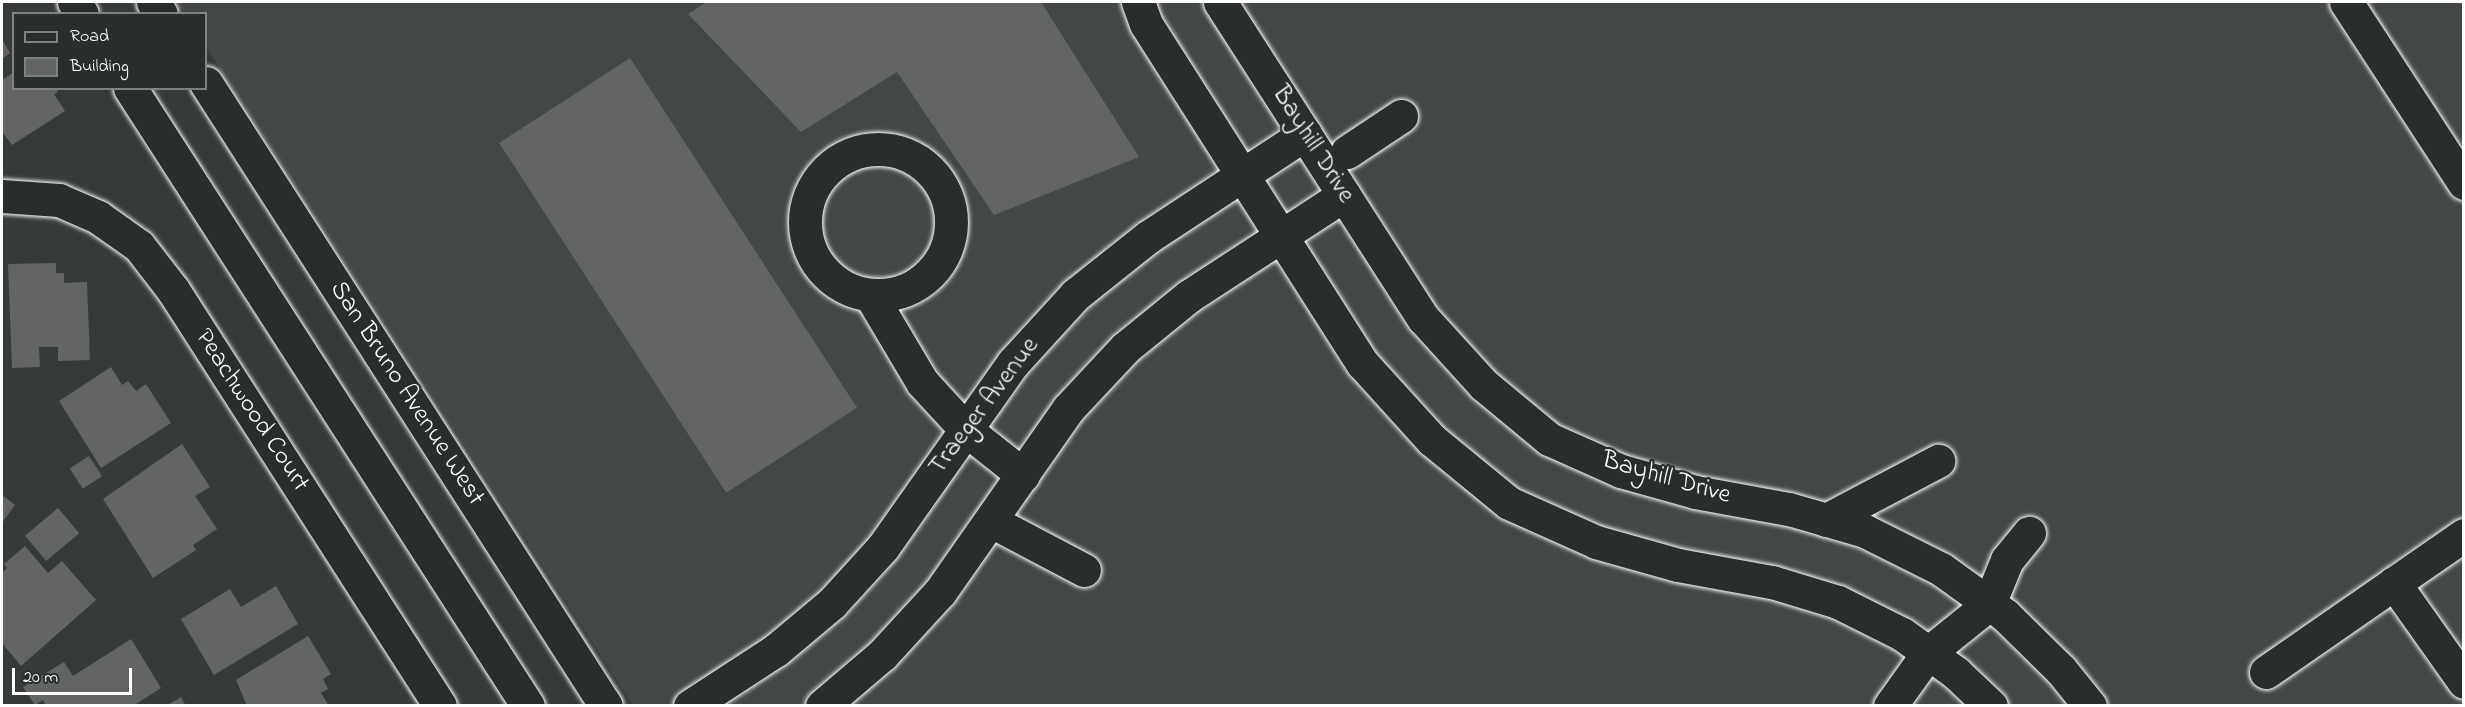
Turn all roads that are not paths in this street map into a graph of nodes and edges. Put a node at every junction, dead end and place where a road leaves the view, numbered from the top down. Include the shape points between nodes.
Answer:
1 (1138, 2) edge
2 (1220, 2) edge
3 (2346, 2) edge
4 (207, 85) edge
5 (131, 90) edge
6 (1401, 116) dead end
7 (1305, 134) junction
8 (1347, 152) junction
9 (1242, 174) junction
10 (2463, 183) edge
11 (1344, 195) junction
12 (2, 196) edge
13 (1281, 236) junction
14 (871, 296) junction
15 (965, 429) junction
16 (1938, 460) dead end
17 (1023, 475) junction
18 (1826, 520) junction
19 (991, 521) junction
20 (2029, 533) dead end
21 (2463, 535) edge
22 (1084, 570) dead end
23 (2394, 583) junction
24 (1989, 604) junction
25 (1928, 653) junction
26 (2266, 672) dead end
27 (2463, 682) edge
28 (1971, 698) edge
29 (440, 705) edge
30 (528, 705) edge
31 (606, 705) edge
32 (690, 705) edge
33 (822, 705) edge
34 (1890, 705) edge
35 (2090, 705) edge

1 - 9 street via 1146,24
2 - 7 street, Bayhill Drive
3 - 10 street
4 - 31 street, San Bruno Avenue West
5 - 30 street
6 - 8 street
7 - 8 street
7 - 9 street, Traeger Avenue
7 - 11 street, Bayhill Drive
8 - 11 street
9 - 13 street
9 - 15 street, Traeger Avenue via 1148,237 1076,295 1013,363
11 - 13 street
11 - 18 street, Bayhill Drive via 1423,318 1484,385 1549,439 1621,471 1695,492
12 - 29 street, Peachwood Court via 59,200 98,217 139,246 173,290
13 - 17 street via 1190,296 1125,348 1068,409
13 - 25 street via 1363,364 1432,440 1509,503 1596,542 1678,566 1772,582 1838,602 1902,634
14 - 14 street via 838,284 813,258 806,236 805,212 813,189 826,170 845,156 868,149 892,150 915,159 935,174 947,196 952,221 935,267 919,285 896,295
14 - 15 street via 922,382
15 - 17 street
15 - 32 street, Traeger Avenue via 883,547 832,603 776,650
16 - 18 street
17 - 19 street
18 - 24 street, Bayhill Drive via 1865,531 1941,570
19 - 22 street
19 - 33 street via 933,600 882,655
20 - 24 street via 2007,560
21 - 23 street
23 - 26 street
23 - 27 street
24 - 25 street
24 - 35 street, Bayhill Drive via 2061,670
25 - 28 street
25 - 34 street

